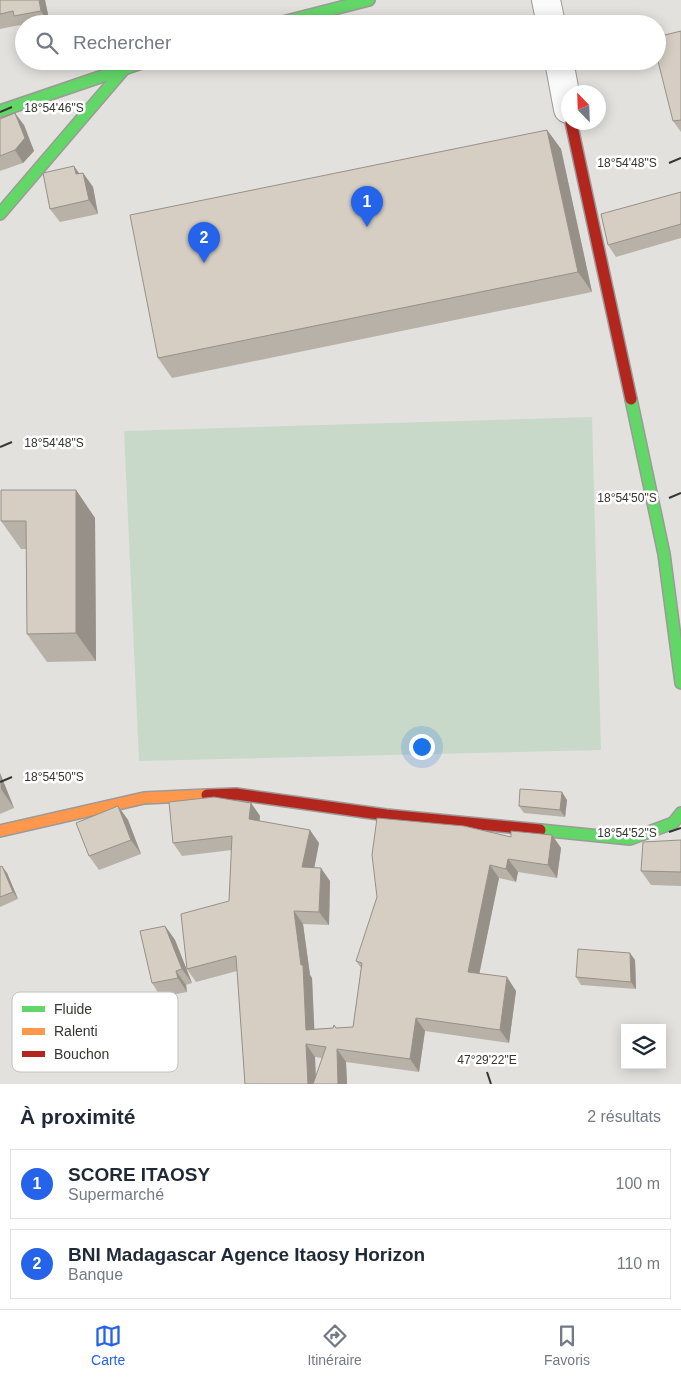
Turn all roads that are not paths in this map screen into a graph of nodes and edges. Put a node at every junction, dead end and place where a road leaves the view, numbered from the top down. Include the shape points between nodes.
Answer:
1 (369, 0) edge
2 (546, 0) edge
3 (310, 15) edge
4 (549, 15) edge
5 (119, 70) edge
6 (123, 70) edge
7 (561, 70) edge
8 (564, 85) edge
9 (0, 111) edge
10 (573, 130) edge
11 (0, 214) edge
12 (681, 683) edge
13 (681, 812) edge
14 (0, 831) edge

1 - 3 street
2 - 4 street
5 - 9 street
6 - 11 street
7 - 8 street
10 - 12 street via 664,554
13 - 14 street via 673,823 630,838 386,815 236,794 144,798

